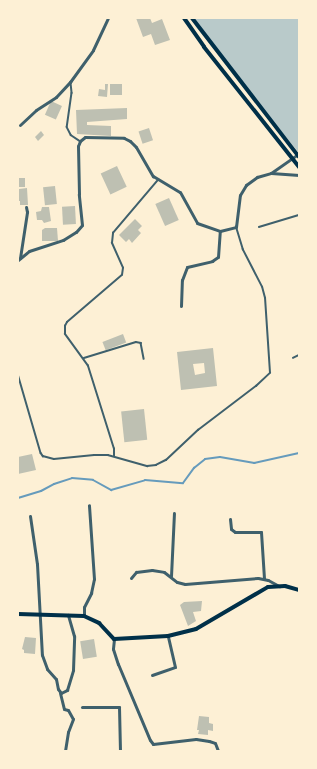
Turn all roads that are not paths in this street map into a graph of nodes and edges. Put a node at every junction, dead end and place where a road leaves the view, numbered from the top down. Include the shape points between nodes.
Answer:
1 (108, 18) edge
2 (184, 18) edge
3 (192, 18) edge
4 (70, 82) junction
5 (20, 125) dead end
6 (80, 141) junction
7 (298, 156) edge
8 (292, 159) junction
9 (299, 167) edge
10 (272, 173) junction
11 (299, 175) edge
12 (158, 180) junction
13 (26, 206) dead end
14 (299, 215) edge
15 (236, 227) junction
16 (259, 227) dead end
17 (220, 231) junction
18 (19, 259) edge
19 (181, 306) dead end
20 (299, 355) edge
21 (84, 358) junction
22 (293, 358) dead end
23 (144, 359) dead end
24 (18, 374) edge
25 (114, 456) junction
26 (89, 505) dead end
27 (174, 513) dead end
28 (30, 516) dead end
29 (230, 519) dead end
30 (171, 576) junction
31 (131, 578) dead end
32 (264, 579) junction
33 (279, 586) junction
34 (299, 590) edge
35 (18, 614) edge
36 (40, 614) junction
37 (68, 615) junction
38 (84, 616) junction
39 (168, 636) junction
40 (114, 639) junction
41 (152, 675) dead end
42 (60, 692) junction
43 (82, 707) dead end
44 (65, 751) edge
45 (120, 751) edge
46 (218, 751) edge

1 - 4 street via 93,50
2 - 8 main road via 204,48
3 - 7 main road
4 - 5 street via 56,97 36,110
4 - 6 lane via 72,93 67,128 71,135
6 - 12 street via 88,136 127,139 136,147
6 - 18 street via 79,194 82,225 63,240 29,251
7 - 8 street
8 - 9 main road
8 - 10 street
10 - 11 street
10 - 15 street via 246,185 240,195
12 - 17 street via 180,192 197,223
12 - 21 lane via 113,233 112,243 123,268 122,275 65,326 65,334
13 - 18 street
14 - 16 lane
15 - 17 street
15 - 25 lane via 243,250 265,298 270,373 156,466 146,466
17 - 19 street via 218,257 187,268 182,280
20 - 22 lane
21 - 23 lane via 136,342 141,343
21 - 25 lane via 113,445
24 - 25 lane via 41,453 54,459
26 - 38 street via 94,579 84,607
27 - 30 street
28 - 36 street via 36,553
29 - 32 street via 231,529 239,534 261,532
30 - 31 street via 164,572 143,570 136,572
30 - 32 street via 177,582 185,584
32 - 33 street
33 - 34 main road
33 - 39 main road via 268,587 196,629
35 - 36 main road
36 - 37 main road
36 - 42 street via 42,656 56,679
37 - 38 main road
37 - 42 street via 74,636 73,670 67,690
38 - 40 main road via 99,622
39 - 40 main road
39 - 41 street via 175,667
40 - 46 street via 113,649 122,674 153,744 209,741 215,743
42 - 44 street via 64,709 68,710 73,719
43 - 45 street via 119,708

